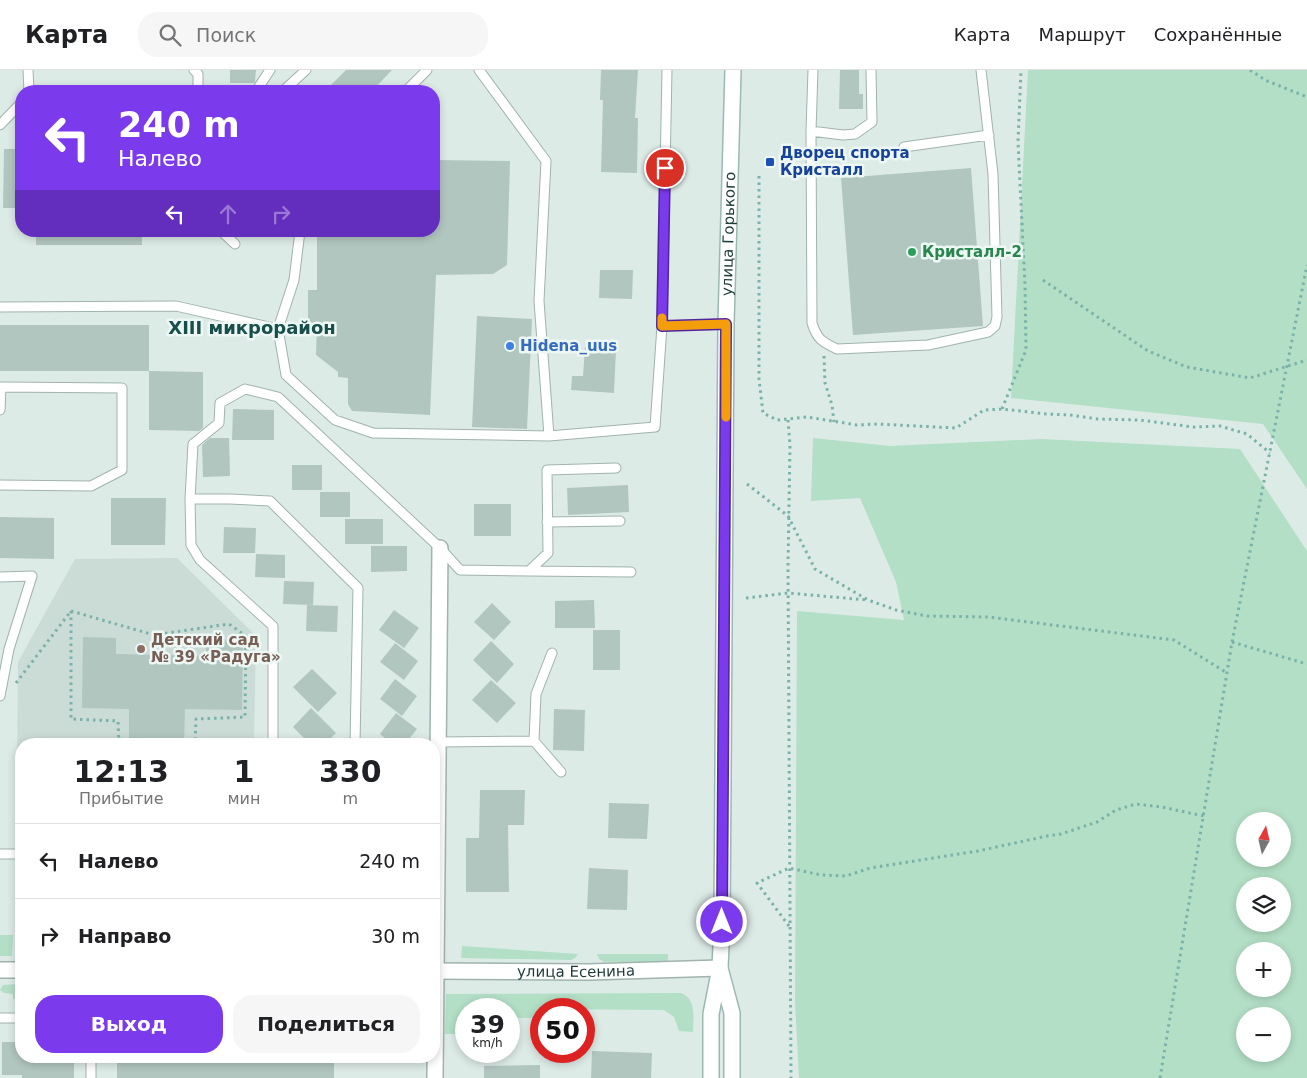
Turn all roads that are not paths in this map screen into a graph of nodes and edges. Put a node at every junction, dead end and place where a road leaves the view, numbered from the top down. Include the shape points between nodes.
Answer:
1 (28, 70) edge
2 (270, 70) edge
3 (306, 70) edge
4 (427, 70) edge
5 (479, 70) edge
6 (667, 70) edge
7 (732, 70) edge
8 (813, 70) edge
9 (871, 70) edge
10 (981, 70) edge
11 (197, 72) edge
12 (28, 85) edge
13 (198, 85) edge
14 (260, 85) edge
15 (290, 85) edge
16 (412, 85) edge
17 (15, 109) edge
18 (0, 124) edge
19 (811, 131) junction
20 (989, 135) junction
21 (904, 147) dead end
22 (227, 237) edge
23 (299, 237) edge
24 (235, 244) dead end
25 (0, 307) edge
26 (726, 324) junction
27 (662, 326) junction
28 (278, 329) junction
29 (0, 410) edge
30 (549, 436) junction
31 (616, 468) dead end
32 (0, 485) edge
33 (190, 499) junction
34 (620, 521) dead end
35 (548, 522) junction
36 (440, 548) junction
37 (529, 571) junction
38 (631, 572) dead end
39 (0, 577) edge
40 (552, 653) dead end
41 (0, 694) edge
42 (273, 738) edge
43 (355, 738) edge
44 (439, 738) edge
45 (534, 741) junction
46 (440, 742) edge
47 (560, 772) dead end
48 (0, 854) edge
49 (15, 854) edge
50 (720, 968) junction
51 (0, 970) edge
52 (15, 970) edge
53 (440, 971) edge
54 (0, 1018) edge
55 (15, 1018) edge
56 (91, 1063) edge
57 (435, 1063) edge
58 (91, 1078) edge
59 (435, 1078) edge
60 (711, 1078) edge
61 (732, 1078) edge

1 - 12 lane
2 - 14 lane
3 - 15 lane
4 - 16 lane
5 - 30 lane via 546,161 539,301
6 - 27 lane
7 - 26 main road, улица Горького
8 - 19 lane
9 - 19 lane via 872,122 855,134
10 - 20 lane
11 - 13 lane
17 - 18 lane
19 - 20 lane via 812,323 815,334 837,349 928,345 988,332 995,326 998,317 994,184
20 - 21 lane
22 - 24 lane
23 - 28 lane via 294,280
25 - 28 lane via 176,306
26 - 27 lane
26 - 50 main road, улица Горького
27 - 30 lane via 655,426
28 - 30 lane via 286,375 335,420 372,433
29 - 32 lane via 1,387 122,388 122,470 91,486
31 - 35 lane via 547,470
33 - 36 lane via 193,444 219,423 220,403 245,389 278,397
33 - 42 lane via 191,545 200,560 273,626
33 - 43 lane via 270,502 358,588
34 - 35 lane
35 - 37 lane via 548,553
36 - 37 lane via 460,570
36 - 44 main road
37 - 38 lane
39 - 41 lane via 32,576 9,649
40 - 45 lane via 536,694
45 - 46 lane
45 - 47 lane
48 - 49 lane
50 - 53 main road, улица Есенина via 589,972
50 - 60 main road, улица Горького via 711,1014
50 - 61 main road, улица Горького via 732,1013
51 - 52 main road
54 - 55 lane
56 - 58 lane
57 - 59 main road

